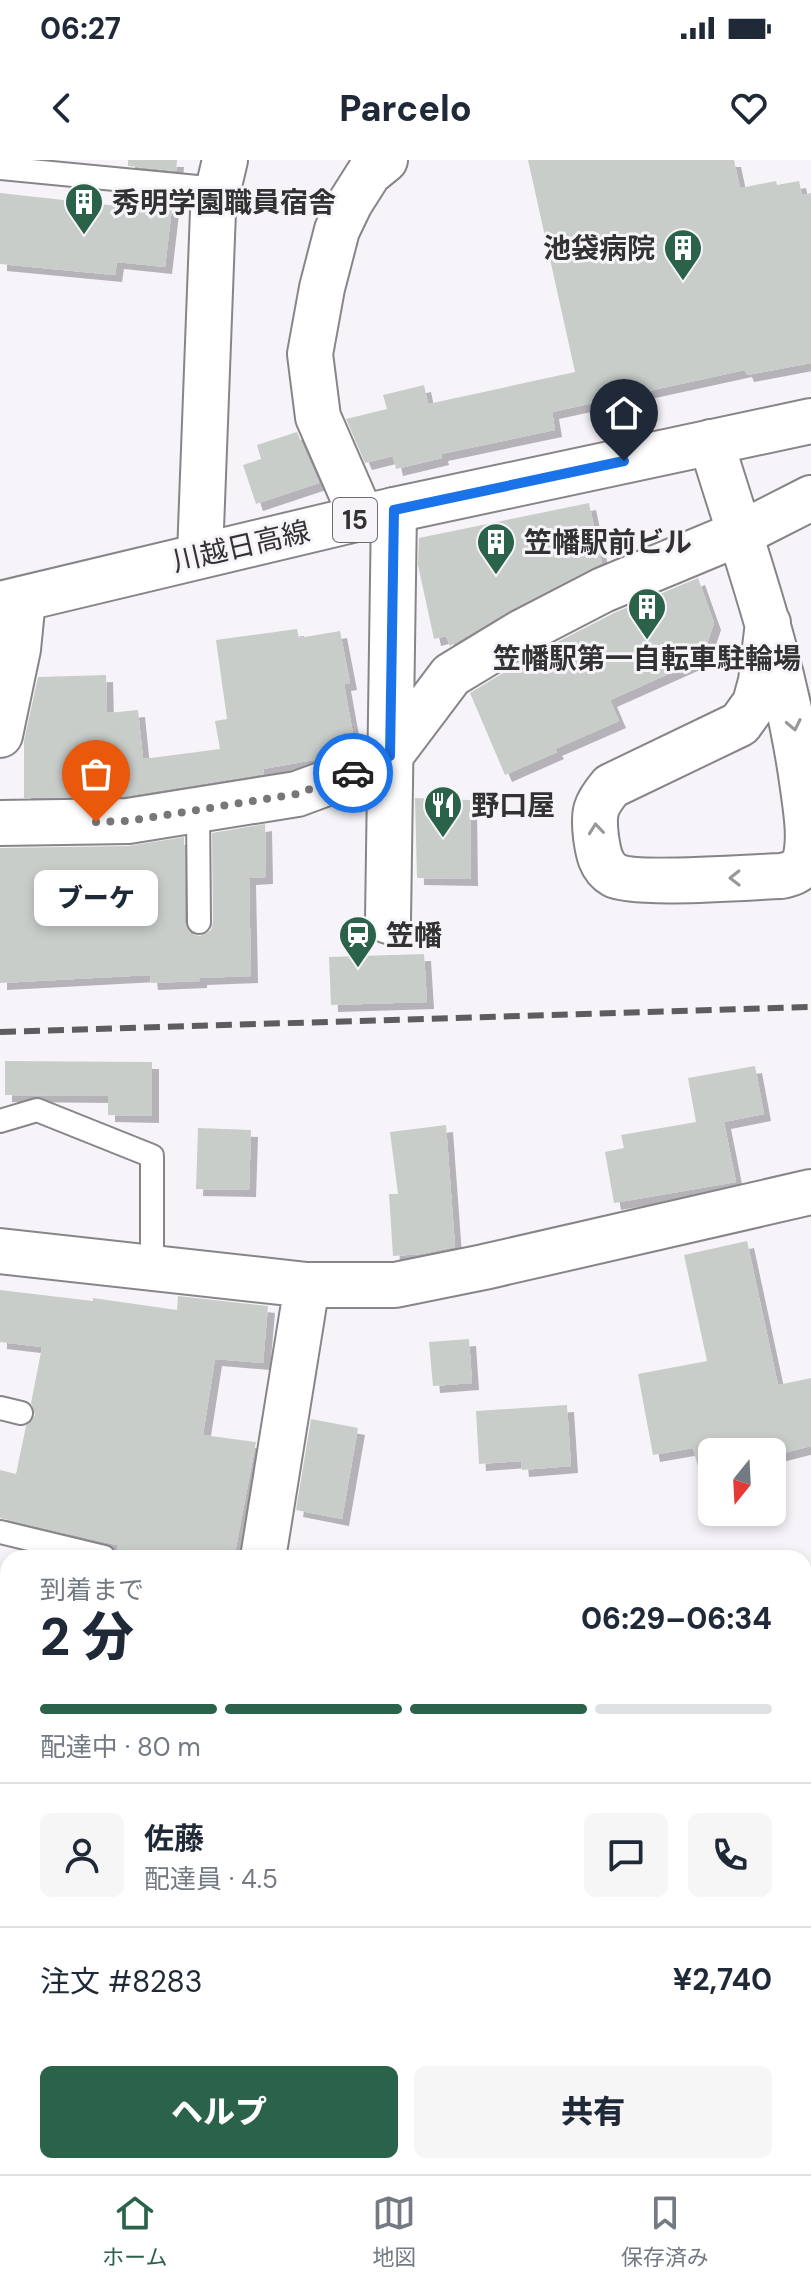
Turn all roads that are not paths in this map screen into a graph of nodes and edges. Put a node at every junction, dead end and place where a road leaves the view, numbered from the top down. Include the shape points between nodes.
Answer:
1 (385, 160) edge
2 (0, 168) edge
3 (222, 174) edge
4 (811, 421) edge
5 (711, 442) junction
6 (811, 498) edge
7 (378, 514) junction
8 (739, 534) junction
9 (200, 555) junction
10 (12, 601) edge
11 (768, 623) junction
12 (0, 735) edge
13 (390, 756) junction
14 (198, 811) junction
15 (0, 823) edge
16 (388, 921) dead end
17 (199, 922) dead end
18 (0, 1121) edge
19 (811, 1192) edge
20 (0, 1251) edge
21 (152, 1268) junction
22 (307, 1285) junction
23 (0, 1532) edge
24 (75, 1550) edge
25 (264, 1550) edge

1 - 7 street via 369,173 337,230 310,354 318,417
2 - 3 lane
3 - 9 street via 213,211
4 - 5 street, 川越日高線 / 15
5 - 7 street, 川越日高線 / 15
5 - 8 street
6 - 8 street
7 - 9 street, 川越日高線 / 15
7 - 13 street
8 - 11 street
8 - 13 street via 603,590 451,675
9 - 10 street, 川越日高線 / 15
10 - 12 street via 18,649
11 -> 11 street via 796,734 809,827 800,867 781,876 640,880 613,874 598,854 598,801 611,786 740,724 755,703
13 - 14 street via 297,794
13 - 16 street
14 - 15 street via 128,821
14 - 17 lane
18 - 21 lane via 37,1110 152,1156
19 - 22 street via 395,1285
20 - 21 street
21 - 22 street
22 - 25 street
23 - 24 lane

